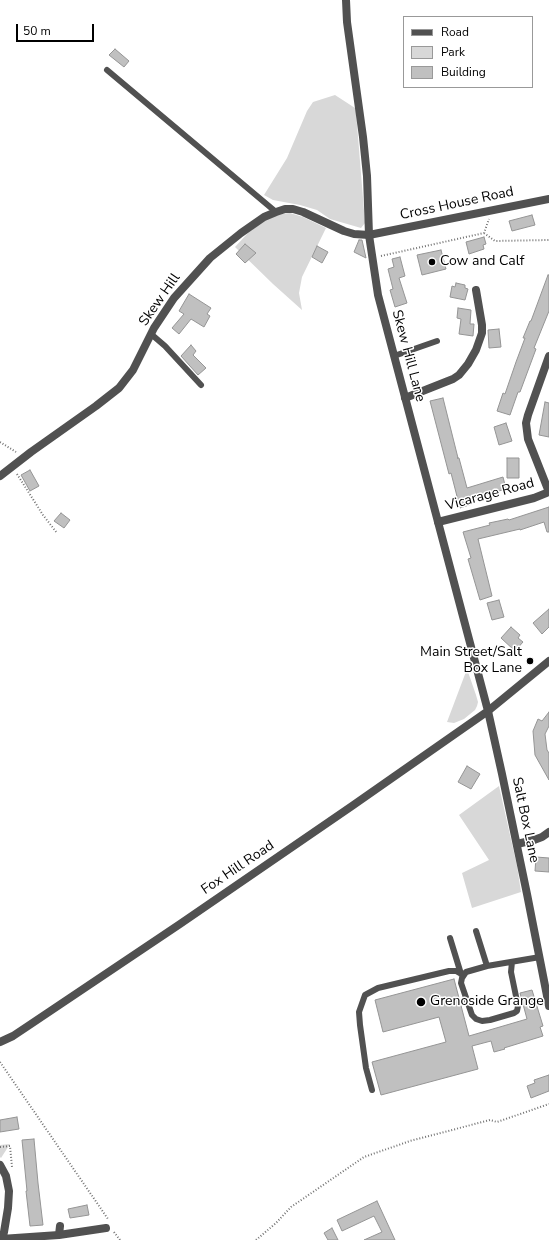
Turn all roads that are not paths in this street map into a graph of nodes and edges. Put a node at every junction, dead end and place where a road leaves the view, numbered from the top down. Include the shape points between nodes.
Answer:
1 (346, 0) edge
2 (107, 70) dead end
3 (549, 199) edge
4 (276, 212) junction
5 (369, 236) junction
6 (476, 290) dead end
7 (151, 334) junction
8 (437, 341) dead end
9 (394, 356) junction
10 (549, 356) edge
11 (201, 385) dead end
12 (405, 398) junction
13 (0, 476) edge
14 (549, 492) edge
15 (438, 522) junction
16 (549, 661) edge
17 (488, 711) junction
18 (549, 832) edge
19 (517, 844) junction
20 (476, 930) dead end
21 (450, 938) dead end
22 (540, 957) junction
23 (512, 962) junction
24 (487, 966) junction
25 (462, 974) junction
26 (549, 1006) edge
27 (0, 1042) edge
28 (372, 1090) dead end
29 (0, 1165) edge
30 (60, 1226) dead end
31 (106, 1228) road end
32 (59, 1235) junction
33 (1, 1240) edge

1 - 5 street, Skew Hill Lane via 364,145
2 - 4 lane
3 - 5 street, Cross House Road
4 - 5 street, Skew Hill via 293,209 344,231
4 - 7 street, Skew Hill via 241,233 210,258 174,298
5 - 9 street, Skew Hill Lane via 378,295
6 - 12 street via 482,333 468,364 453,379
7 - 11 lane
7 - 13 street, Skew Hill via 133,370 119,388
8 - 9 lane
9 - 12 street, Skew Hill Lane
10 - 14 street via 526,423 528,440
12 - 15 street, Skew Hill Lane
14 - 15 street, Vicarage Road
15 - 17 street, Skew Hill Lane
16 - 17 street, Fox Hill Road
17 - 19 street, Salt Box Lane
17 - 27 street, Fox Hill Road via 193,915 13,1036
18 - 19 street
19 - 22 street, Salt Box Lane
20 - 24 lane
21 - 25 lane
22 - 23 lane
22 - 26 street, Salt Box Lane
23 - 24 lane
23 - 25 lane via 517,1011 490,1020 482,1021 472,1015 461,983
24 - 25 lane
25 - 28 lane via 456,971 435,974 378,988 365,995 359,1012 366,1068
29 - 33 street via 6,1176 9,1191
30 - 32 street
31 - 32 street
32 - 33 street

